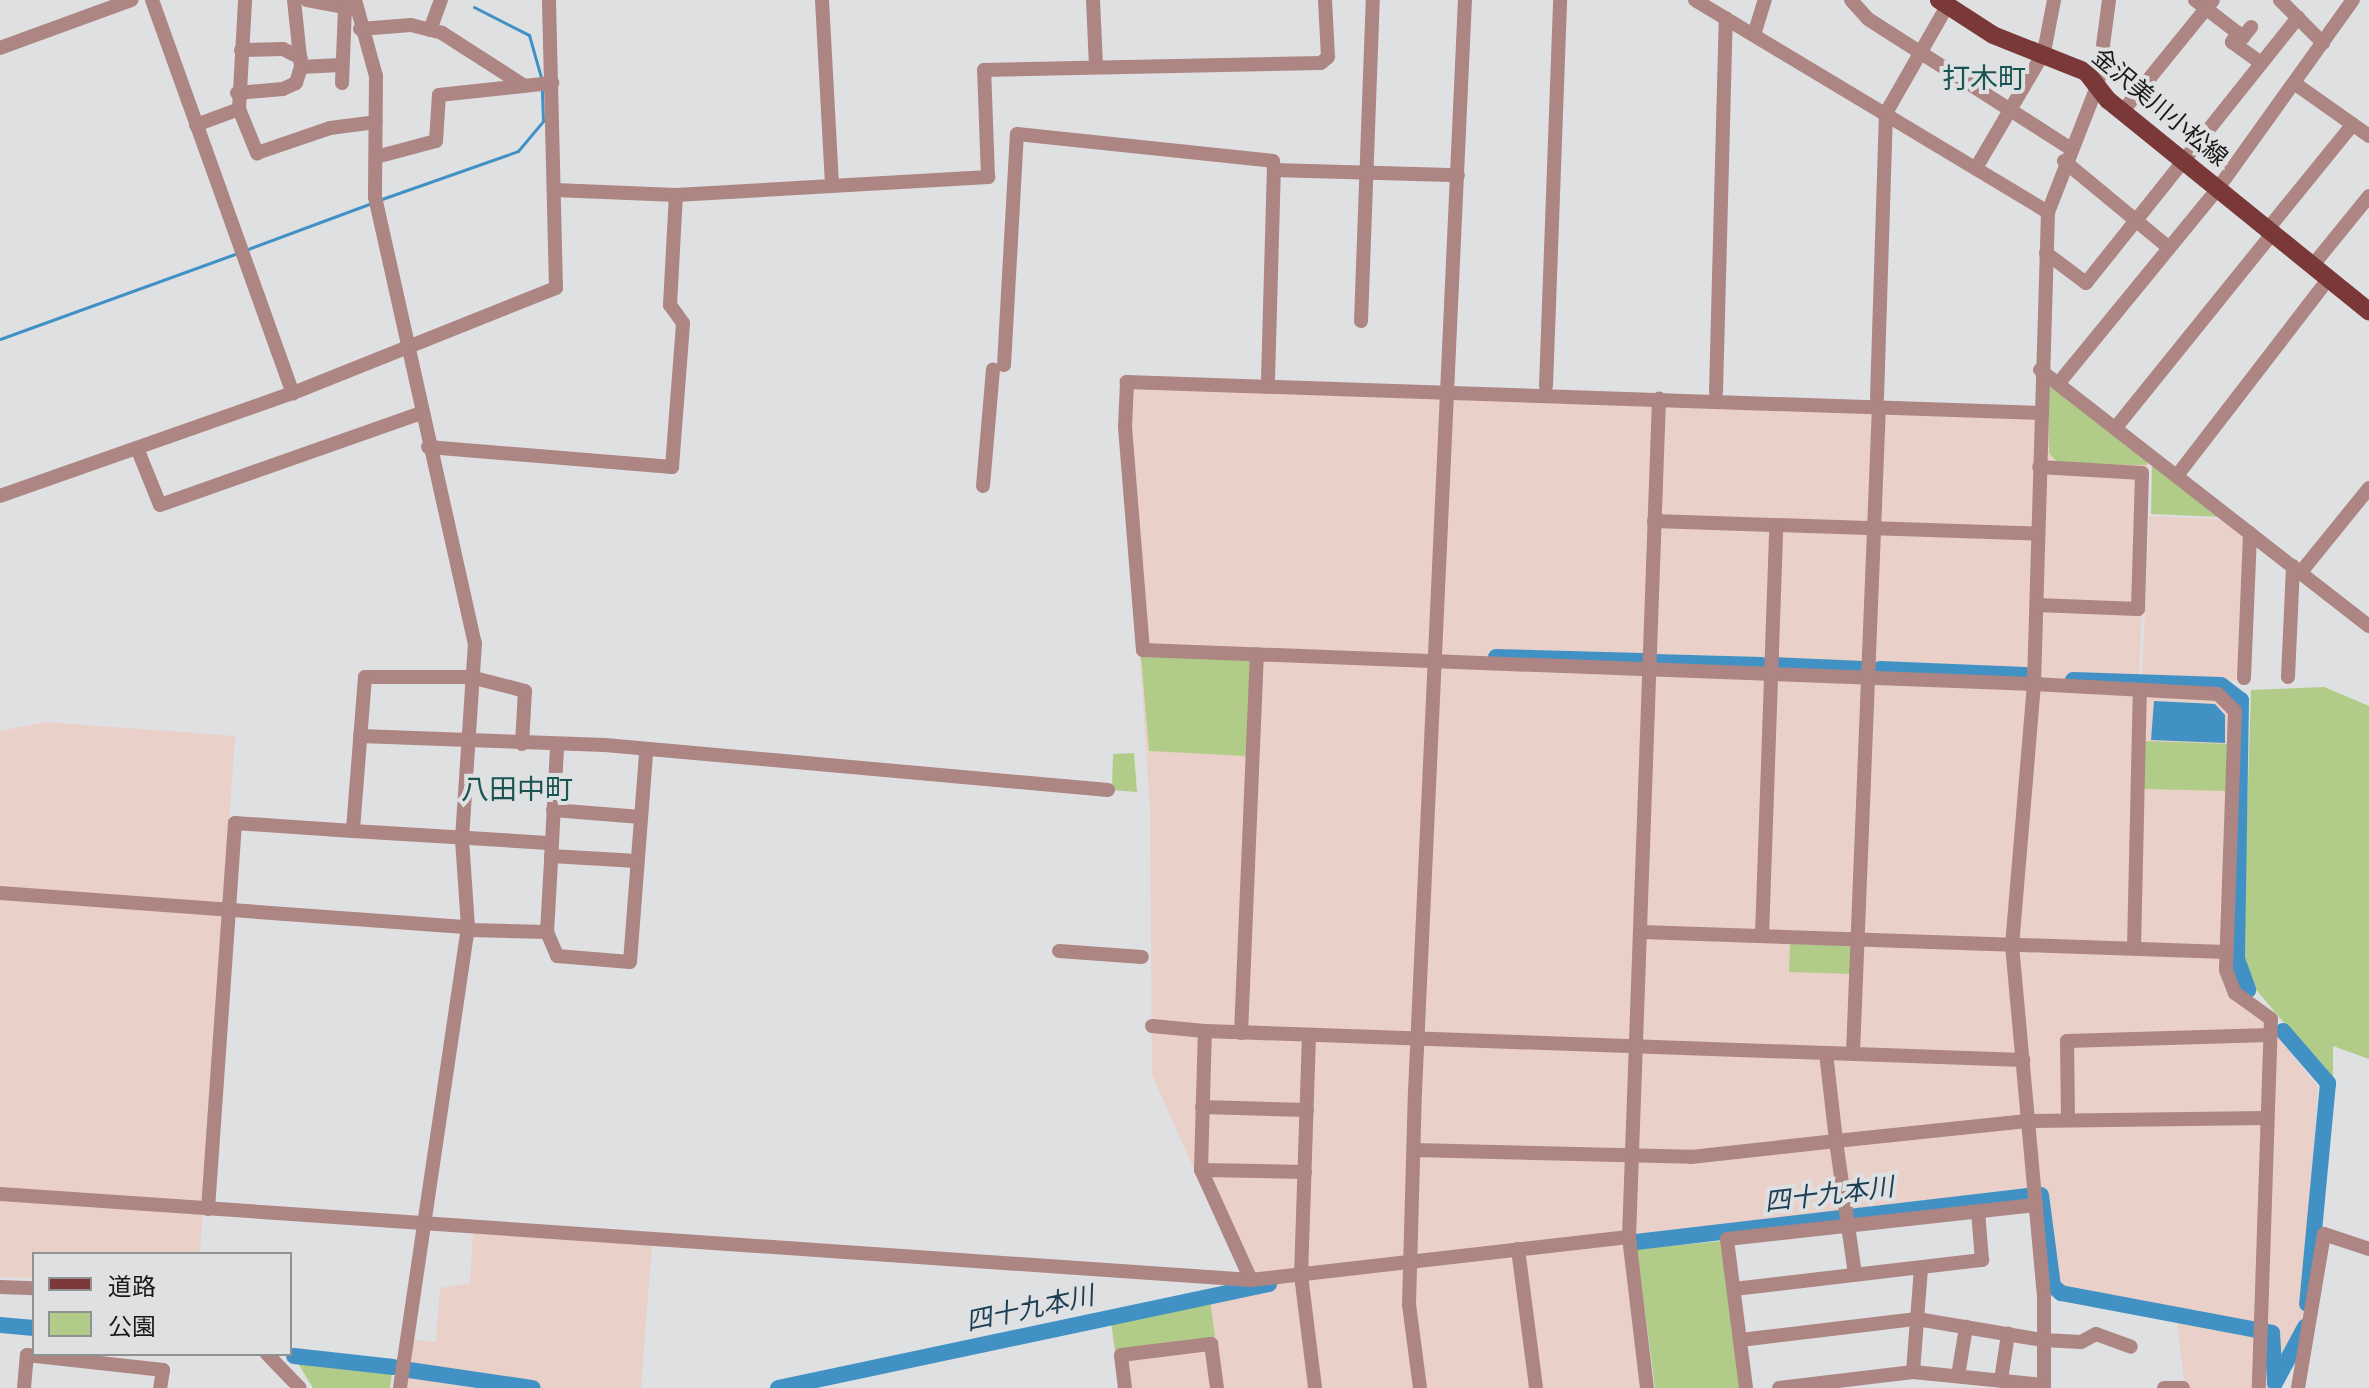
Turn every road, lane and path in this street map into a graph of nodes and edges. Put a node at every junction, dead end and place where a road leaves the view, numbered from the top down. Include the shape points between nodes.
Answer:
1 (131, 0) edge
2 (152, 0) edge
3 (245, 0) edge
4 (294, 0) edge
5 (307, 0) edge
6 (441, 0) edge
7 (549, 0) edge
8 (822, 0) edge
9 (1093, 0) edge
10 (1325, 0) edge
11 (1373, 0) edge
12 (1465, 0) edge
13 (1560, 0) edge
14 (1695, 0) edge
15 (1765, 0) edge
16 (1851, 0) edge
17 (2054, 0) edge
18 (2109, 0) edge
19 (2280, 0) edge
20 (2353, 0) edge
21 (1947, 3) edge
22 (2205, 3) edge
23 (352, 5) edge
24 (2298, 17) junction
25 (1726, 18) junction
26 (360, 29) junction
27 (430, 30) junction
28 (1754, 35) junction
29 (2323, 43) junction
30 (0, 48) edge
31 (241, 50) junction
32 (2044, 52) junction
33 (1921, 53) junction
34 (301, 62) junction
35 (2261, 63) junction
36 (340, 65) junction
37 (1096, 66) junction
38 (342, 83) dead end
39 (2294, 83) junction
40 (540, 84) junction
41 (2098, 84) junction
42 (237, 93) junction
43 (2012, 108) junction
44 (239, 109) junction
45 (2122, 112) junction
46 (1886, 113) junction
47 (376, 122) junction
48 (2353, 124) junction
49 (196, 125) junction
50 (2369, 136) edge
51 (2067, 154) junction
52 (376, 157) junction
53 (2183, 161) junction
54 (1976, 168) junction
55 (1274, 170) junction
56 (1366, 172) junction
57 (1458, 175) junction
58 (832, 185) junction
59 (2219, 187) junction
60 (555, 190) junction
61 (676, 195) junction
62 (2369, 196) edge
63 (2048, 212) junction
64 (2136, 219) junction
65 (2270, 232) junction
66 (2169, 248) junction
67 (2046, 253) junction
68 (2313, 265) junction
69 (2329, 278) junction
70 (2369, 311) edge
71 (1361, 321) dead end
72 (404, 349) junction
73 (2040, 370) junction
74 (2062, 379) junction
75 (1546, 386) junction
76 (1446, 390) junction
77 (1716, 392) junction
78 (293, 393) junction
79 (1659, 399) junction
80 (1878, 402) junction
81 (2039, 408) junction
82 (419, 414) junction
83 (2117, 426) junction
84 (428, 447) junction
85 (137, 448) junction
86 (2039, 467) junction
87 (2179, 473) junction
88 (983, 486) dead end
89 (2369, 488) edge
90 (0, 496) edge
91 (1654, 521) junction
92 (1776, 525) junction
93 (1875, 529) junction
94 (2250, 533) junction
95 (2038, 534) junction
96 (2297, 569) junction
97 (2037, 605) junction
98 (2369, 626) edge
99 (1257, 654) junction
100 (1433, 661) junction
101 (1650, 670) junction
102 (1770, 674) junction
103 (471, 677) junction
104 (2288, 677) dead end
105 (1872, 678) junction
106 (2244, 678) dead end
107 (2034, 684) junction
108 (2140, 691) junction
109 (360, 736) junction
110 (464, 743) junction
111 (522, 744) junction
112 (557, 748) junction
113 (646, 752) junction
114 (1108, 790) dead end
115 (553, 810) junction
116 (641, 817) junction
117 (353, 831) junction
118 (462, 839) junction
119 (551, 850) junction
120 (637, 861) junction
121 (0, 893) edge
122 (227, 910) junction
123 (468, 928) junction
124 (547, 932) junction
125 (1642, 932) junction
126 (1762, 936) junction
127 (1858, 940) junction
128 (2012, 945) junction
129 (2134, 948) junction
130 (1059, 951) dead end
131 (2226, 952) junction
132 (1142, 957) dead end
133 (1152, 1026) dead end
134 (1205, 1031) junction
135 (1241, 1033) junction
136 (1309, 1035) junction
137 (2270, 1035) junction
138 (1420, 1039) junction
139 (1636, 1047) junction
140 (1826, 1053) junction
141 (1853, 1053) junction
142 (2023, 1060) junction
143 (1202, 1107) junction
144 (1307, 1110) junction
145 (2266, 1118) junction
146 (2068, 1120) junction
147 (2027, 1121) junction
148 (1836, 1141) junction
149 (1414, 1150) junction
150 (1632, 1155) junction
151 (1201, 1170) junction
152 (1305, 1172) junction
153 (0, 1194) edge
154 (2036, 1205) junction
155 (208, 1209) junction
156 (1978, 1211) junction
157 (427, 1224) junction
158 (1847, 1224) junction
159 (1629, 1237) junction
160 (2368, 1247) edge
161 (1518, 1249) junction
162 (1409, 1259) junction
163 (1921, 1267) junction
164 (1301, 1275) junction
165 (1855, 1275) junction
166 (1251, 1280) junction
167 (0, 1287) edge
168 (32, 1288) edge
169 (1734, 1289) junction
170 (1917, 1319) junction
171 (1966, 1327) junction
172 (2008, 1334) junction
173 (1740, 1340) junction
174 (2043, 1340) junction
175 (2131, 1347) dead end
176 (32, 1356) edge
177 (36, 1356) edge
178 (269, 1356) edge
179 (1913, 1372) junction
180 (1958, 1376) junction
181 (2001, 1380) junction
182 (1977, 1383) edge
183 (1846, 1384) edge
184 (2044, 1386) edge
185 (1798, 1387) edge
186 (24, 1388) edge
187 (160, 1388) edge
188 (300, 1388) edge
189 (400, 1388) edge
190 (1125, 1388) edge
191 (1217, 1388) edge
192 (1315, 1388) edge
193 (1420, 1388) edge
194 (1536, 1388) edge
195 (1647, 1388) edge
196 (1746, 1388) edge
197 (1779, 1388) edge
198 (2164, 1388) edge
199 (2183, 1388) edge
200 (2259, 1388) edge
201 (2298, 1388) edge

1 - 30 street
2 - 49 street
3 - 31 street
4 - 34 street
5 - 23 street
6 - 27 street
7 - 40 street
8 - 58 street
9 - 37 street
10 - 37 street via 1328,57 1321,63
11 - 56 street
12 - 57 street
13 - 75 street
14 - 25 street
15 - 28 street
16 - 33 street
17 - 32 street
18 - 41 street
19 - 24 street
20 - 29 street
21 - 32 main road, 金沢美川小松線 via 1993,35
21 - 33 street
22 - 35 street via 2245,30 2232,42
22 - 45 street
23 - 26 street
23 - 36 street
24 - 29 street
24 - 35 street
25 - 28 street
25 - 77 street
26 - 27 street
26 - 47 street via 376,76
27 - 40 street
28 - 46 street
29 - 39 street
31 - 34 street via 283,49
31 - 42 street
32 - 41 main road, 金沢美川小松線
32 - 43 street
33 - 43 street
33 - 46 street
34 - 36 street
34 - 42 street via 296,83
35 - 53 street
36 - 38 street
37 - 58 street via 984,70 988,177
39 - 48 street
39 - 59 street
40 - 52 street via 439,95 436,141
40 - 60 street
41 - 45 main road, 金沢美川小松線
41 - 51 street
42 - 44 street
43 - 51 street
43 - 54 street
44 - 47 street via 257,153 330,128
44 - 49 street
45 - 53 main road, 金沢美川小松線
46 - 54 street
46 - 80 street
47 - 52 street
48 - 50 street
48 - 65 street
49 - 78 street
51 - 63 street
51 - 64 street
52 - 72 street via 376,203
53 - 59 main road, 金沢美川小松線
53 - 64 street
54 - 63 street
55 - 56 street
55 - 76 street via 1266,380
55 - 88 street via 1273,161 1017,134
56 - 57 street
56 - 71 street
57 - 76 street
58 - 61 street
59 - 65 main road, 金沢美川小松線
59 - 66 street
60 - 61 street
60 - 72 street via 556,288
61 - 84 street via 670,305 683,323 672,467
62 - 68 street
63 - 67 street
64 - 66 street
64 - 67 street via 2086,283
65 - 68 main road, 金沢美川小松線
65 - 83 street
66 - 74 street
67 - 73 street
68 - 69 main road, 金沢美川小松線
69 - 70 main road, 金沢美川小松線
69 - 87 street
72 - 78 street
72 - 82 street
73 - 74 street
73 - 81 street
74 - 83 street
75 - 76 street
75 - 77 street
76 - 79 street
76 - 99 street via 1127,382 1143,650
76 - 100 street
77 - 80 street
78 - 85 street
79 - 80 street
79 - 91 street
80 - 81 street
80 - 93 street
81 - 86 street
82 - 84 street
82 - 85 street via 160,505
83 - 87 street
84 - 103 street via 475,643
85 - 90 street
86 - 95 street
86 - 97 street via 2142,473 2138,609
87 - 94 street
89 - 96 street
91 - 92 street
91 - 101 street
92 - 93 street
92 - 102 street
93 - 95 street
93 - 105 street
94 - 96 street
94 - 106 street
95 - 97 street
96 - 98 street
96 - 104 street
97 - 107 street
99 - 100 street
99 - 135 street
100 - 101 street
100 - 138 street
101 - 102 street
101 - 125 street
102 - 105 street
102 - 126 street
103 - 109 street via 365,677
103 - 110 street
103 - 111 street via 525,691
105 - 107 street
105 - 127 street
107 - 108 street
107 - 128 street
108 - 129 street
108 - 131 street via 2218,694 2235,711
109 - 110 street
109 - 117 street
110 - 111 street
110 - 118 street
111 - 112 street
112 - 113 street
112 - 115 street
113 - 114 street
113 - 116 street
115 - 116 street
115 - 119 street
116 - 120 street
117 - 118 street
117 - 122 street via 235,823
118 - 119 street
118 - 123 street
119 - 120 street
119 - 124 street
120 - 124 street via 630,962 557,956
121 - 122 street
122 - 123 street
122 - 155 street
123 - 124 street
123 - 157 street
125 - 126 street
125 - 139 street
126 - 127 street
127 - 128 street
127 - 141 street
128 - 129 street
128 - 142 street
129 - 131 street
130 - 132 street
131 - 137 street via 2235,993 2271,1019
133 - 134 street
134 - 135 street
134 - 143 street
135 - 136 street
136 - 138 street
136 - 144 street
137 - 145 street
137 - 146 street via 2067,1041
138 - 139 street
138 - 149 street
139 - 140 street
139 - 150 street
140 - 141 street
140 - 148 street
141 - 142 street
142 - 147 street
143 - 144 street
143 - 151 street
144 - 152 street
145 - 146 street
145 - 200 street
146 - 147 street
147 - 148 street
147 - 154 street
148 - 150 street via 1691,1157
148 - 158 street
149 - 150 street
149 - 162 street
150 - 159 street
151 - 152 street
151 - 166 street
152 - 164 street
153 - 155 street
154 - 156 street
154 - 174 street
155 - 157 street
156 - 158 street
156 - 163 street via 1982,1260
157 - 166 street
157 - 189 street
158 - 165 street
158 - 169 street via 1727,1239
159 - 161 street
159 - 195 street
160 - 201 street via 2332,1233 2321,1241 2312,1338 2299,1358
161 - 162 street
161 - 194 street
162 - 164 street
162 - 193 street
163 - 165 street
163 - 170 street
164 - 166 street
164 - 192 street
165 - 169 street
167 - 168 street
169 - 173 street
170 - 171 street
170 - 173 street
170 - 179 street
171 - 172 street
171 - 180 street
172 - 174 street
172 - 181 street
173 - 196 street
174 - 175 street via 2081,1342 2096,1334
174 - 184 street
176 - 186 street via 27,1355
177 - 187 street via 163,1370
178 - 188 street
179 - 180 street
179 - 183 street
180 - 182 street
181 - 182 street
181 - 184 street
183 - 185 street
185 - 197 street
190 - 191 street via 1121,1355 1211,1344
198 - 199 street

